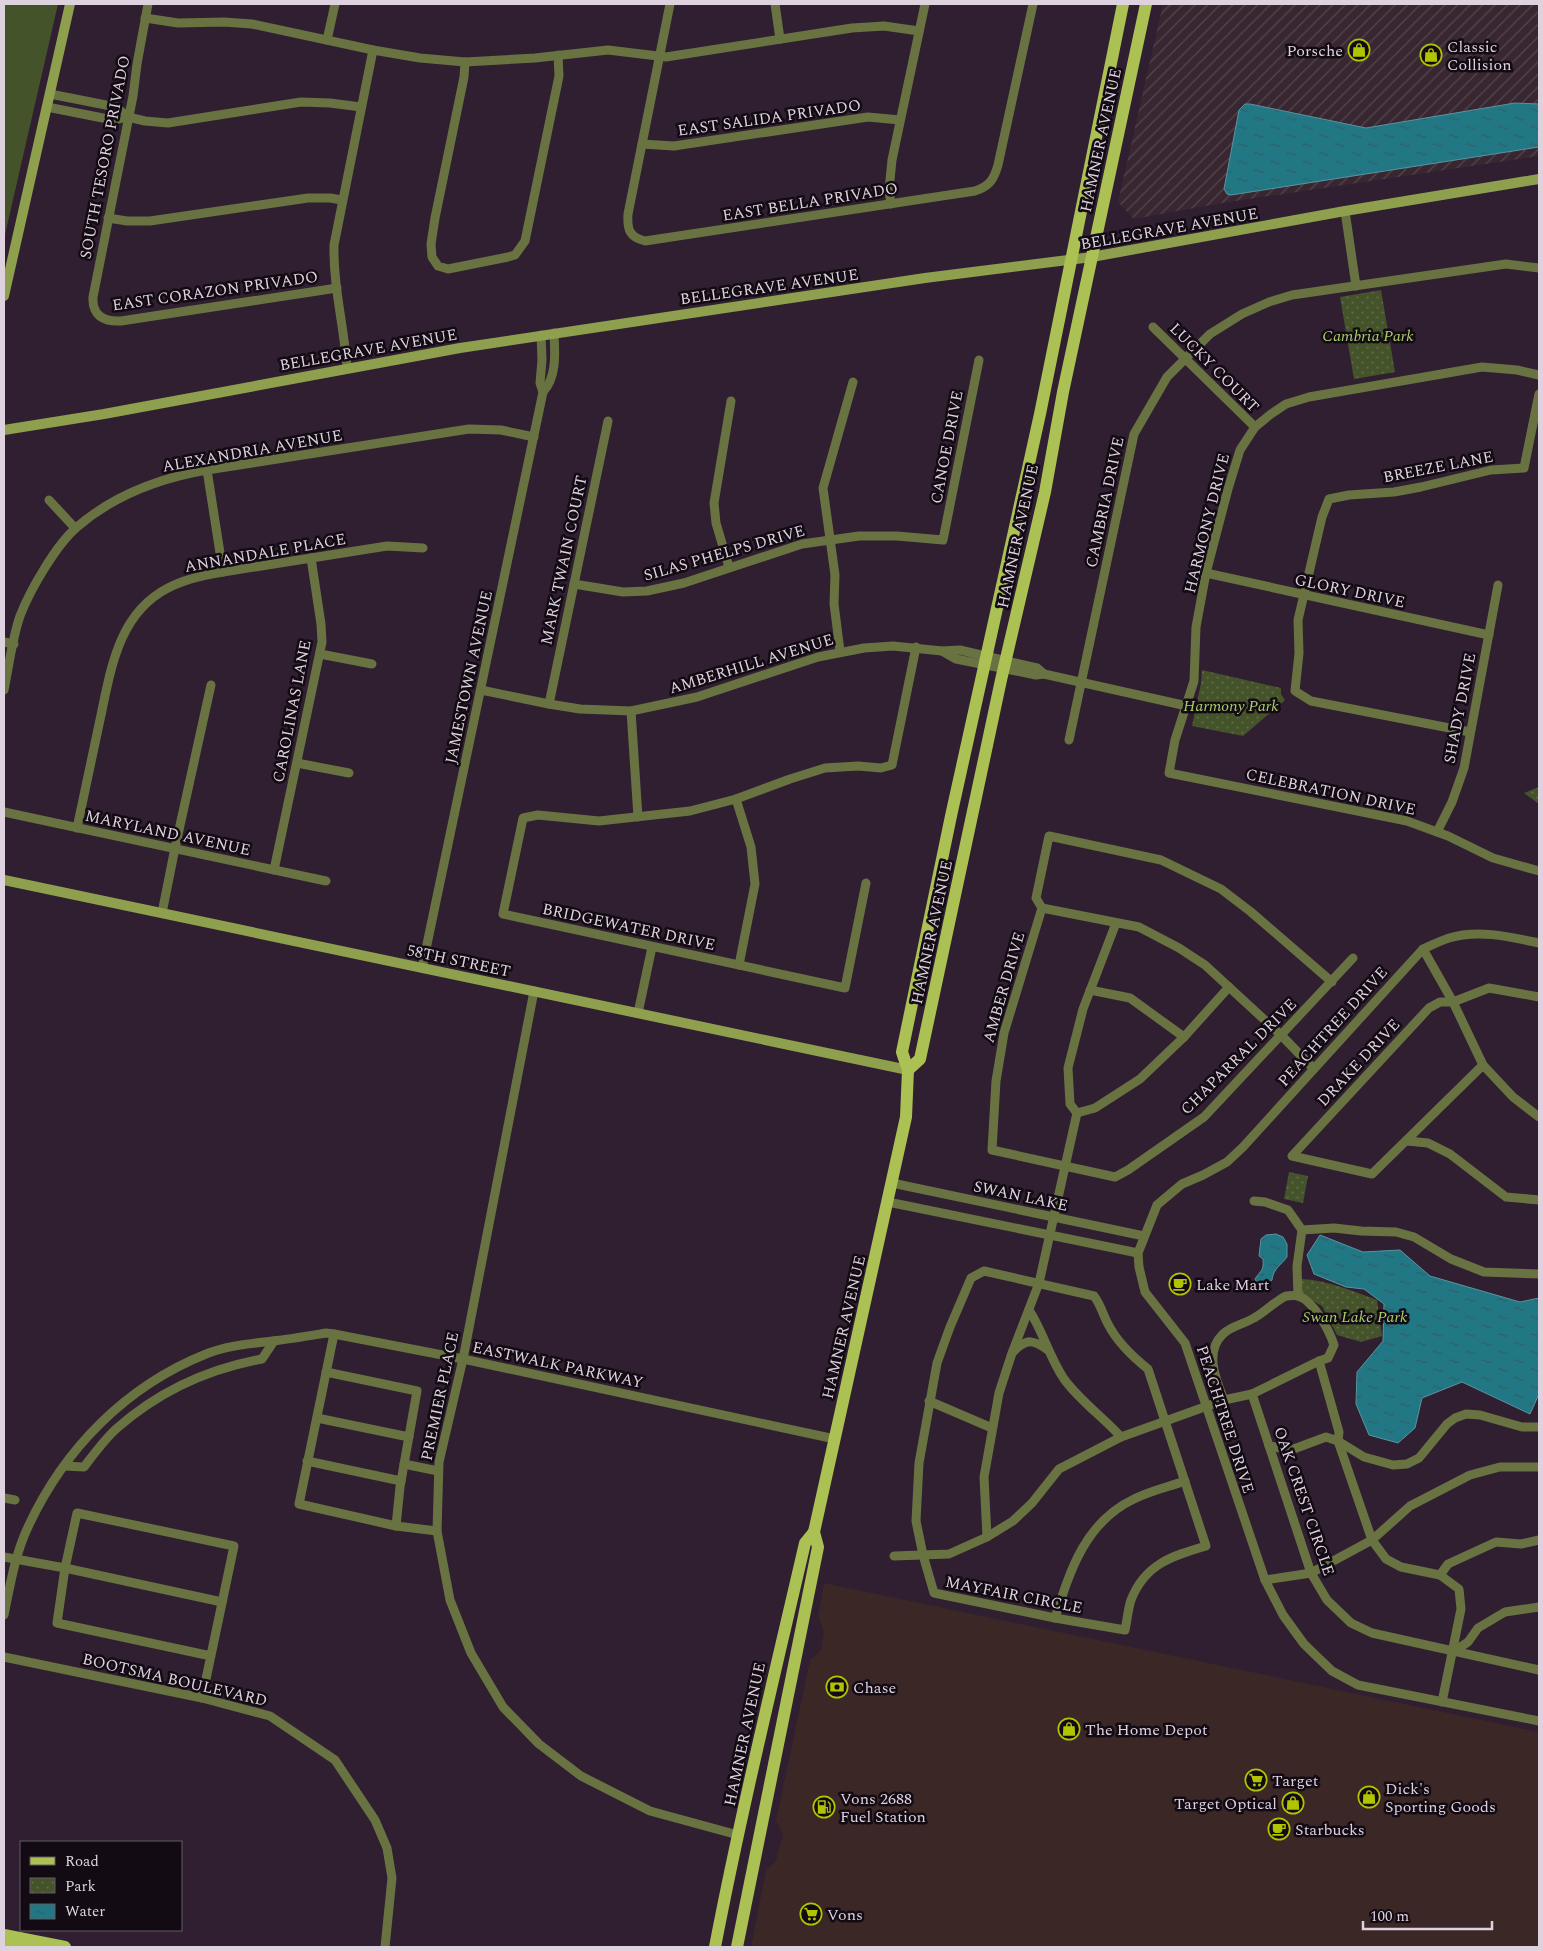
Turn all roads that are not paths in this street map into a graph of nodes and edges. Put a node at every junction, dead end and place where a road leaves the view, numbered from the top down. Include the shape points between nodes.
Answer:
1 (70, 4) edge
2 (148, 4) edge
3 (335, 4) edge
4 (670, 4) edge
5 (775, 4) edge
6 (925, 4) edge
7 (1033, 4) edge
8 (1122, 4) edge
9 (1146, 4) edge
10 (145, 18) junction
11 (919, 31) junction
12 (780, 39) junction
13 (328, 40) junction
14 (373, 50) junction
15 (558, 55) junction
16 (660, 57) junction
17 (465, 62) junction
18 (50, 94) junction
19 (47, 107) junction
20 (361, 107) junction
21 (128, 117) junction
22 (900, 120) junction
23 (642, 144) junction
24 (1539, 178) edge
25 (342, 200) junction
26 (891, 204) junction
27 (1345, 211) junction
28 (108, 218) junction
29 (1092, 257) junction
30 (1070, 260) junction
31 (1539, 268) edge
32 (1356, 286) junction
33 (337, 288) junction
34 (4, 296) edge
35 (98, 316) joint
36 (1153, 327) dead end
37 (554, 333) junction
38 (541, 335) junction
39 (1185, 359) junction
40 (979, 360) dead end
41 (347, 367) junction
42 (1539, 375) edge
43 (853, 382) dead end
44 (543, 392) junction
45 (1539, 394) edge
46 (730, 401) dead end
47 (608, 421) dead end
48 (1255, 427) junction
49 (4, 430) edge
50 (534, 436) junction
51 (207, 470) junction
52 (49, 500) dead end
53 (75, 528) junction
54 (830, 540) junction
55 (942, 540) joint
56 (423, 548) dead end
57 (310, 558) junction
58 (729, 567) junction
59 (223, 572) junction
60 (1206, 573) junction
61 (574, 584) junction
62 (1498, 585) dead end
63 (1304, 595) junction
64 (1489, 635) junction
65 (4, 642) edge
66 (14, 644) junction
67 (916, 647) junction
68 (840, 651) junction
69 (8, 654) edge
70 (320, 654) junction
71 (986, 660) junction
72 (372, 664) dead end
73 (1005, 664) junction
74 (1081, 681) junction
75 (211, 685) dead end
76 (4, 690) edge
77 (481, 690) junction
78 (549, 704) junction
79 (1187, 706) junction
80 (631, 711) junction
81 (1470, 732) junction
82 (1069, 740) dead end
83 (297, 763) junction
84 (349, 773) dead end
85 (1169, 773) joint
86 (736, 799) junction
87 (4, 812) edge
88 (638, 818) junction
89 (77, 828) junction
90 (1437, 832) junction
91 (174, 848) junction
92 (274, 870) junction
93 (1539, 870) edge
94 (4, 880) edge
95 (326, 880) dead end
96 (866, 883) dead end
97 (1042, 908) junction
98 (162, 913) junction
99 (1116, 923) junction
100 (1539, 943) edge
101 (652, 947) junction
102 (1423, 948) junction
103 (1353, 958) dead end
104 (739, 965) junction
105 (422, 968) junction
106 (1332, 982) junction
107 (1229, 987) junction
108 (1090, 990) junction
109 (534, 991) junction
110 (1539, 997) edge
111 (1453, 1002) junction
112 (638, 1013) junction
113 (1281, 1035) junction
114 (1184, 1037) junction
115 (1483, 1065) junction
116 (1313, 1068) junction
117 (908, 1070) junction
118 (1076, 1113) junction
119 (1539, 1117) edge
120 (1407, 1141) junction
121 (992, 1150) joint
122 (1065, 1166) junction
123 (892, 1182) junction
124 (1539, 1200) edge
125 (1254, 1201) dead end
126 (888, 1202) junction
127 (1054, 1217) junction
128 (1302, 1230) junction
129 (1050, 1234) junction
130 (1144, 1236) junction
131 (1138, 1253) junction
132 (1539, 1274) edge
133 (1039, 1283) junction
134 (1298, 1296) junction
135 (1029, 1310) junction
136 (334, 1334) junction
137 (274, 1341) junction
138 (1049, 1351) junction
139 (1012, 1353) junction
140 (463, 1359) junction
141 (1319, 1360) junction
142 (326, 1372) junction
143 (1252, 1394) junction
144 (1224, 1400) junction
145 (929, 1401) junction
146 (1206, 1407) junction
147 (317, 1418) junction
148 (1165, 1421) junction
149 (1539, 1427) edge
150 (992, 1428) junction
151 (409, 1437) junction
152 (1121, 1437) junction
153 (835, 1438) junction
154 (1338, 1440) junction
155 (1269, 1446) junction
156 (307, 1461) junction
157 (404, 1464) junction
158 (64, 1466) junction
159 (1539, 1467) edge
160 (438, 1471) junction
161 (401, 1481) junction
162 (1185, 1481) junction
163 (4, 1498) edge
164 (15, 1500) dead end
165 (396, 1526) junction
166 (437, 1531) junction
167 (814, 1532) junction
168 (987, 1537) junction
169 (1372, 1540) junction
170 (1539, 1540) edge
171 (894, 1556) dead end
172 (923, 1556) junction
173 (4, 1557) edge
174 (801, 1557) junction
175 (17, 1559) junction
176 (65, 1568) junction
177 (1311, 1573) junction
178 (1440, 1575) junction
179 (1265, 1580) junction
180 (222, 1602) junction
181 (1539, 1607) edge
182 (4, 1615) edge
183 (1055, 1618) junction
184 (799, 1636) junction
185 (1453, 1652) junction
186 (211, 1656) junction
187 (4, 1657) edge
188 (1539, 1670) edge
189 (202, 1698) junction
190 (1442, 1702) junction
191 (1539, 1721) edge
192 (738, 1835) junction
193 (4, 1935) edge
194 (31, 1940) junction
195 (5, 1947) edge
196 (65, 1947) edge
197 (385, 1947) edge
198 (715, 1947) edge
199 (737, 1947) edge

1 - 18 main road
2 - 10 street, SOUTH TESORO PRIVADO
3 - 13 street
4 - 16 street
5 - 12 street
6 - 11 street
7 - 26 street, EAST BELLA PRIVADO via 998,165 991,182 976,191
8 - 30 main road, HAMNER AVENUE
9 - 29 main road, HAMNER AVENUE
10 - 13 street via 178,23 252,24
10 - 21 street, SOUTH TESORO PRIVADO
11 - 12 street via 868,26
11 - 22 street
12 - 16 street
13 - 14 street
14 - 17 street
14 - 20 street
15 - 16 street via 608,50
15 - 17 street
15 - 17 street via 559,76 525,241 515,255 454,268 438,266 434,262 432,231
16 - 23 street
18 - 19 main road
18 - 21 street via 116,107
19 - 21 street via 113,120
19 - 34 main road
20 - 21 street via 301,102 168,123
20 - 25 street
21 - 28 street, SOUTH TESORO PRIVADO
22 - 23 street, EAST SALIDA PRIVADO via 868,117 674,146
22 - 26 street via 890,175
23 - 26 street, EAST BELLA PRIVADO via 628,214 632,235 640,240
24 - 27 main road, BELLEGRAVE AVENUE
25 - 28 street via 308,198 150,221
25 - 33 street via 334,244
27 - 29 main road, BELLEGRAVE AVENUE
27 - 32 street
28 - 35 street, SOUTH TESORO PRIVADO via 93,296
29 - 30 main road, BELLEGRAVE AVENUE
29 - 73 main road, HAMNER AVENUE via 1045,492
30 - 37 main road, BELLEGRAVE AVENUE
30 - 71 main road, HAMNER AVENUE
31 - 32 street, CAMBRIA DRIVE via 1506,264
32 - 39 street, CAMBRIA DRIVE via 1292,295 1270,302 1242,314 1210,334
33 - 35 street, EAST CORAZON PRIVADO via 121,321
33 - 41 street
36 - 39 street, LUCKY COURT
37 - 38 main road, BELLEGRAVE AVENUE
37 - 44 street, JAMESTOWN AVENUE via 555,358 550,384
38 - 41 main road, BELLEGRAVE AVENUE
38 - 44 street, JAMESTOWN AVENUE via 540,383
39 - 48 street, LUCKY COURT
39 - 74 street, CAMBRIA DRIVE via 1167,376 1134,434
40 - 55 street, CANOE DRIVE
41 - 49 main road, BELLEGRAVE AVENUE
42 - 48 street, HARMONY DRIVE via 1482,367 1310,397 1286,404
43 - 54 street via 824,488
44 - 50 street, JAMESTOWN AVENUE
45 - 63 street, BREEZE LANE via 1524,468 1491,470 1421,487 1329,500 1322,516
46 - 58 street via 714,503 716,524
47 - 61 street, MARK TWAIN COURT
48 - 60 street, HARMONY DRIVE via 1240,450
50 - 51 street, ALEXANDRIA AVENUE via 469,429
50 - 77 street, JAMESTOWN AVENUE
51 - 53 street, ALEXANDRIA AVENUE via 177,475 146,486 108,505
51 - 59 street
52 - 53 street
53 - 66 street, ALEXANDRIA AVENUE via 30,592 19,618
54 - 55 street, SILAS PHELPS DRIVE via 860,536
54 - 58 street, SILAS PHELPS DRIVE via 802,544
54 - 68 street
56 - 57 street, ANNANDALE PLACE via 387,546
57 - 59 street, ANNANDALE PLACE
57 - 70 street, CAROLINAS LANE via 321,624
58 - 61 street, SILAS PHELPS DRIVE via 684,583 647,591 622,592
59 - 89 street, ANNANDALE PLACE via 198,576 167,588 145,605 123,636 112,661
60 - 63 street, GLORY DRIVE
60 - 79 street, HARMONY DRIVE via 1196,628 1194,681
61 - 78 street, MARK TWAIN COURT
62 - 64 street, SHADY DRIVE
63 - 64 street, GLORY DRIVE
63 - 81 street via 1298,620 1295,691 1311,701
64 - 81 street, SHADY DRIVE
65 - 66 street
66 - 69 street, ALEXANDRIA AVENUE
67 - 68 street, AMBERHILL AVENUE
67 - 71 street, AMBERHILL AVENUE via 960,650
67 - 86 street via 892,764 881,768 825,768
68 - 80 street, AMBERHILL AVENUE via 697,697
69 - 76 street, ALEXANDRIA AVENUE
70 - 72 street
70 - 83 street, CAROLINAS LANE
71 - 73 street, AMBERHILL AVENUE
71 - 117 main road, HAMNER AVENUE via 950,816 902,1052
73 - 74 street, AMBERHILL AVENUE via 1036,675
73 - 117 main road, HAMNER AVENUE via 920,1059
74 - 79 street, AMBERHILL AVENUE
74 - 82 street, CAMBRIA DRIVE
75 - 91 street
77 - 78 street, AMBERHILL AVENUE
77 - 105 street, JAMESTOWN AVENUE
78 - 80 street, AMBERHILL AVENUE
79 - 85 street, HARMONY DRIVE via 1175,740
80 - 88 street
81 - 90 street, SHADY DRIVE via 1464,768
83 - 84 street
83 - 92 street, CAROLINAS LANE
85 - 90 street, CELEBRATION DRIVE via 1407,821
86 - 88 street via 690,811
86 - 104 street via 751,847 755,884
87 - 89 street, MARYLAND AVENUE
88 - 101 street, BRIDGEWATER DRIVE via 598,820 538,815 523,818 503,914
89 - 91 street, MARYLAND AVENUE
90 - 93 street, CELEBRATION DRIVE via 1493,858
91 - 92 street, MARYLAND AVENUE
91 - 98 street
92 - 95 street, MARYLAND AVENUE
94 - 98 main road, 58TH STREET
96 - 104 street, BRIDGEWATER DRIVE via 844,988
97 - 99 street
97 - 106 street, AMBER DRIVE via 1036,898 1049,836 1161,860 1221,889
97 - 121 street, AMBER DRIVE via 1004,1033 996,1081
98 - 105 main road, 58TH STREET
99 - 107 street via 1139,928 1179,948
99 - 108 street
100 - 102 street, PEACHTREE DRIVE via 1474,934 1450,937
101 - 104 street, BRIDGEWATER DRIVE
101 - 112 street
102 - 111 street
102 - 116 street, PEACHTREE DRIVE
103 - 106 street, CHAPARRAL DRIVE
105 - 109 main road, 58TH STREET
106 - 113 street, CHAPARRAL DRIVE
107 - 113 street
107 - 114 street
108 - 114 street via 1130,998
108 - 118 street via 1068,1068 1070,1104
109 - 112 main road, 58TH STREET
109 - 140 street, PREMIER PLACE
110 - 111 street, DRAKE DRIVE via 1489,988
111 - 115 street
111 - 120 street, DRAKE DRIVE via 1440,1002 1429,1008 1292,1156 1372,1174
112 - 117 main road, 58TH STREET
113 - 116 street
113 - 122 street, CHAPARRAL DRIVE via 1204,1117 1128,1170 1115,1177
114 - 118 street via 1140,1078 1095,1108
115 - 119 street via 1513,1097
115 - 120 street
116 - 130 street, PEACHTREE DRIVE via 1227,1162 1182,1184 1157,1205
117 - 123 main road, HAMNER AVENUE via 906,1117
118 - 122 street
120 - 124 street via 1428,1143 1450,1154 1506,1197
121 - 122 street, CHAPARRAL DRIVE
122 - 127 street
123 - 126 main road, HAMNER AVENUE
123 - 127 street, SWAN LAKE
125 - 128 street via 1288,1210
126 - 129 street, SWAN LAKE
126 - 153 main road, HAMNER AVENUE
127 - 129 street
127 - 130 street, SWAN LAKE
128 - 132 street via 1334,1228 1396,1232 1414,1237 1450,1259 1484,1272
128 - 134 street via 1297,1266
129 - 131 street, SWAN LAKE
129 - 133 street
130 - 131 street, PEACHTREE DRIVE
131 - 146 street, PEACHTREE DRIVE via 1145,1292 1185,1343
133 - 135 street
133 - 145 street via 984,1271 972,1278 937,1363
133 - 148 street via 1094,1296 1109,1325 1135,1359 1148,1369
134 - 141 street via 1314,1308 1334,1345 1328,1358
134 - 144 street via 1277,1300 1263,1313 1222,1334 1212,1360
135 - 138 street
135 - 139 street
136 - 137 street, EASTWALK PARKWAY
136 - 140 street, EASTWALK PARKWAY
136 - 142 street
137 - 158 street, EASTWALK PARKWAY via 242,1344 207,1354 165,1374 120,1404 92,1430
137 - 158 street via 262,1359 214,1370 169,1390 116,1430 84,1466
138 - 139 street via 1038,1343 1026,1342
138 - 152 street via 1076,1395
139 - 150 street
140 - 153 street, EASTWALK PARKWAY
140 - 160 street, PREMIER PLACE
141 - 143 street, MAYFAIR CIRCLE
141 - 154 street via 1339,1432
142 - 147 street
142 - 151 street via 417,1392
143 - 144 street, MAYFAIR CIRCLE
143 - 155 street, OAK CREST CIRCLE
144 - 146 street, MAYFAIR CIRCLE
145 - 150 street
145 - 172 street via 919,1463 916,1521
146 - 148 street, MAYFAIR CIRCLE
146 - 179 street, PEACHTREE DRIVE
147 - 151 street
147 - 156 street
148 - 152 street, MAYFAIR CIRCLE
148 - 162 street
149 - 154 street via 1522,1427 1466,1414 1447,1424 1419,1458 1407,1464 1393,1465 1364,1457
150 - 168 street via 984,1477
151 - 157 street
152 - 168 street, MAYFAIR CIRCLE via 1059,1469 1013,1521
153 - 167 main road, HAMNER AVENUE
154 - 155 street via 1326,1437 1291,1450
154 - 169 street
155 - 177 street, OAK CREST CIRCLE
156 - 161 street
156 - 165 street via 299,1504
157 - 160 street
157 - 161 street
158 - 175 street, EASTWALK PARKWAY via 27,1528
159 - 169 street via 1500,1467 1470,1475 1410,1506
160 - 166 street, PREMIER PLACE
161 - 165 street
162 - 183 street via 1133,1499 1107,1518 1082,1547 1070,1571
162 - 183 street, MAYFAIR CIRCLE via 1206,1546 1175,1555 1147,1572 1131,1600 1125,1630
163 - 164 street
165 - 166 street
166 - 192 street, PREMIER PLACE via 450,1600 470,1653 502,1707 538,1744 581,1776 650,1811
167 - 174 main road, HAMNER AVENUE via 805,1542
167 - 184 main road, HAMNER AVENUE via 818,1547
168 - 172 street, MAYFAIR CIRCLE via 949,1554
169 - 177 street
169 - 178 street via 1393,1563
170 - 178 street via 1521,1544 1496,1542 1448,1564
171 - 172 street
172 - 183 street, MAYFAIR CIRCLE via 934,1593
173 - 175 street
174 - 184 main road via 805,1571 794,1624
174 - 192 main road, HAMNER AVENUE
175 - 176 street
175 - 182 street, EASTWALK PARKWAY
176 - 180 street
176 - 180 street via 77,1513 216,1542 234,1546
176 - 186 street via 57,1623
177 - 179 street
177 - 185 street, OAK CREST CIRCLE via 1327,1600 1351,1623 1372,1633
178 - 185 street via 1458,1589 1460,1609
179 - 190 street, PEACHTREE DRIVE via 1282,1615 1304,1644 1332,1671 1358,1685
180 - 186 street
181 - 185 street via 1505,1612 1478,1628 1468,1642
184 - 199 main road, HAMNER AVENUE
185 - 188 street, OAK CREST CIRCLE
185 - 190 street
186 - 189 street
187 - 189 street, BOOTSMA BOULEVARD
189 - 197 street, BOOTSMA BOULEVARD via 270,1716 335,1760 375,1820 387,1848 392,1878
190 - 191 street, PEACHTREE DRIVE
192 - 198 main road, HAMNER AVENUE
193 - 194 main road
194 - 195 main road
194 - 196 main road

